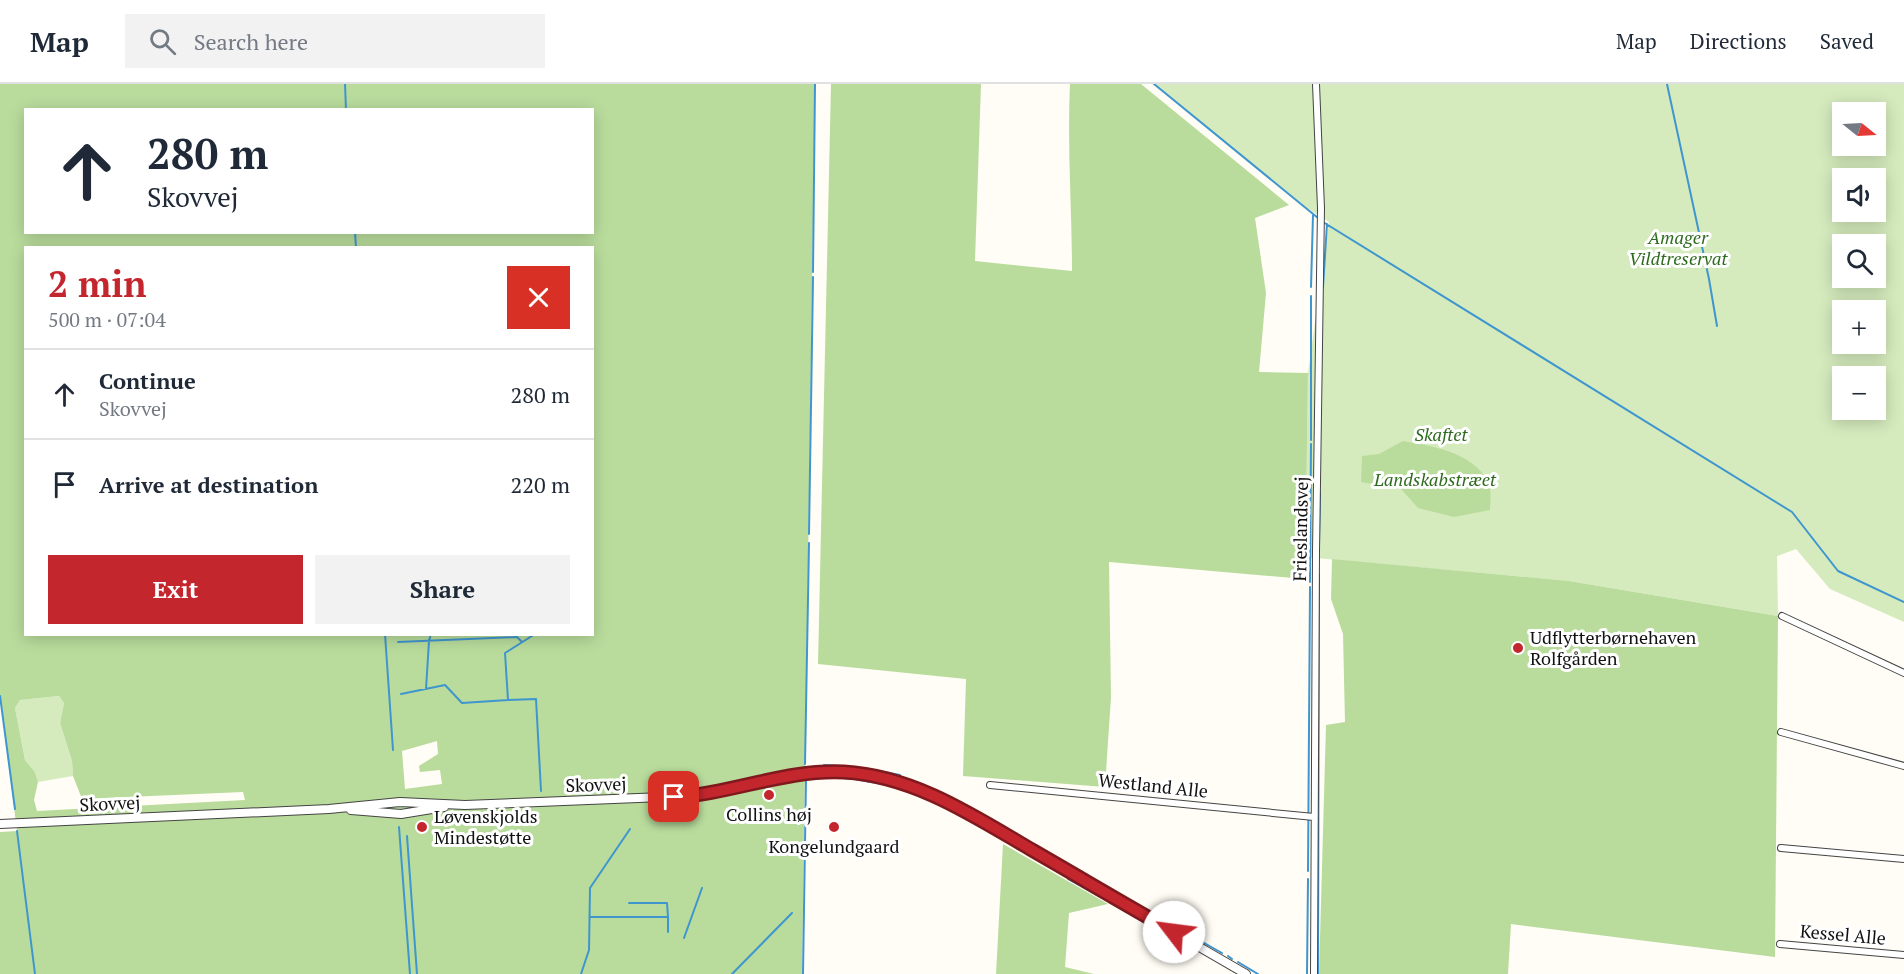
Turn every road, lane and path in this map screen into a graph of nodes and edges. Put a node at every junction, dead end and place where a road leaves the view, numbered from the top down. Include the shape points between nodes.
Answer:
1 (1316, 84) edge
2 (1782, 616) dead end
3 (1904, 673) edge
4 (1781, 732) dead end
5 (1904, 766) edge
6 (990, 785) dead end
7 (1314, 817) junction
8 (0, 824) edge
9 (1781, 848) dead end
10 (1904, 859) edge
11 (1780, 944) dead end
12 (1904, 955) edge
13 (1246, 974) edge
14 (1314, 974) edge

1 - 7 street, Frieslandsvej via 1321,208
2 - 3 street
4 - 5 street
6 - 7 street, Westland Alle
7 - 14 street, Frieslandsvej
8 - 13 street, Skovvej via 329,809 401,813 465,805 687,796 785,776 845,772 905,784 968,813
9 - 10 street
11 - 12 street, Kessel Alle

